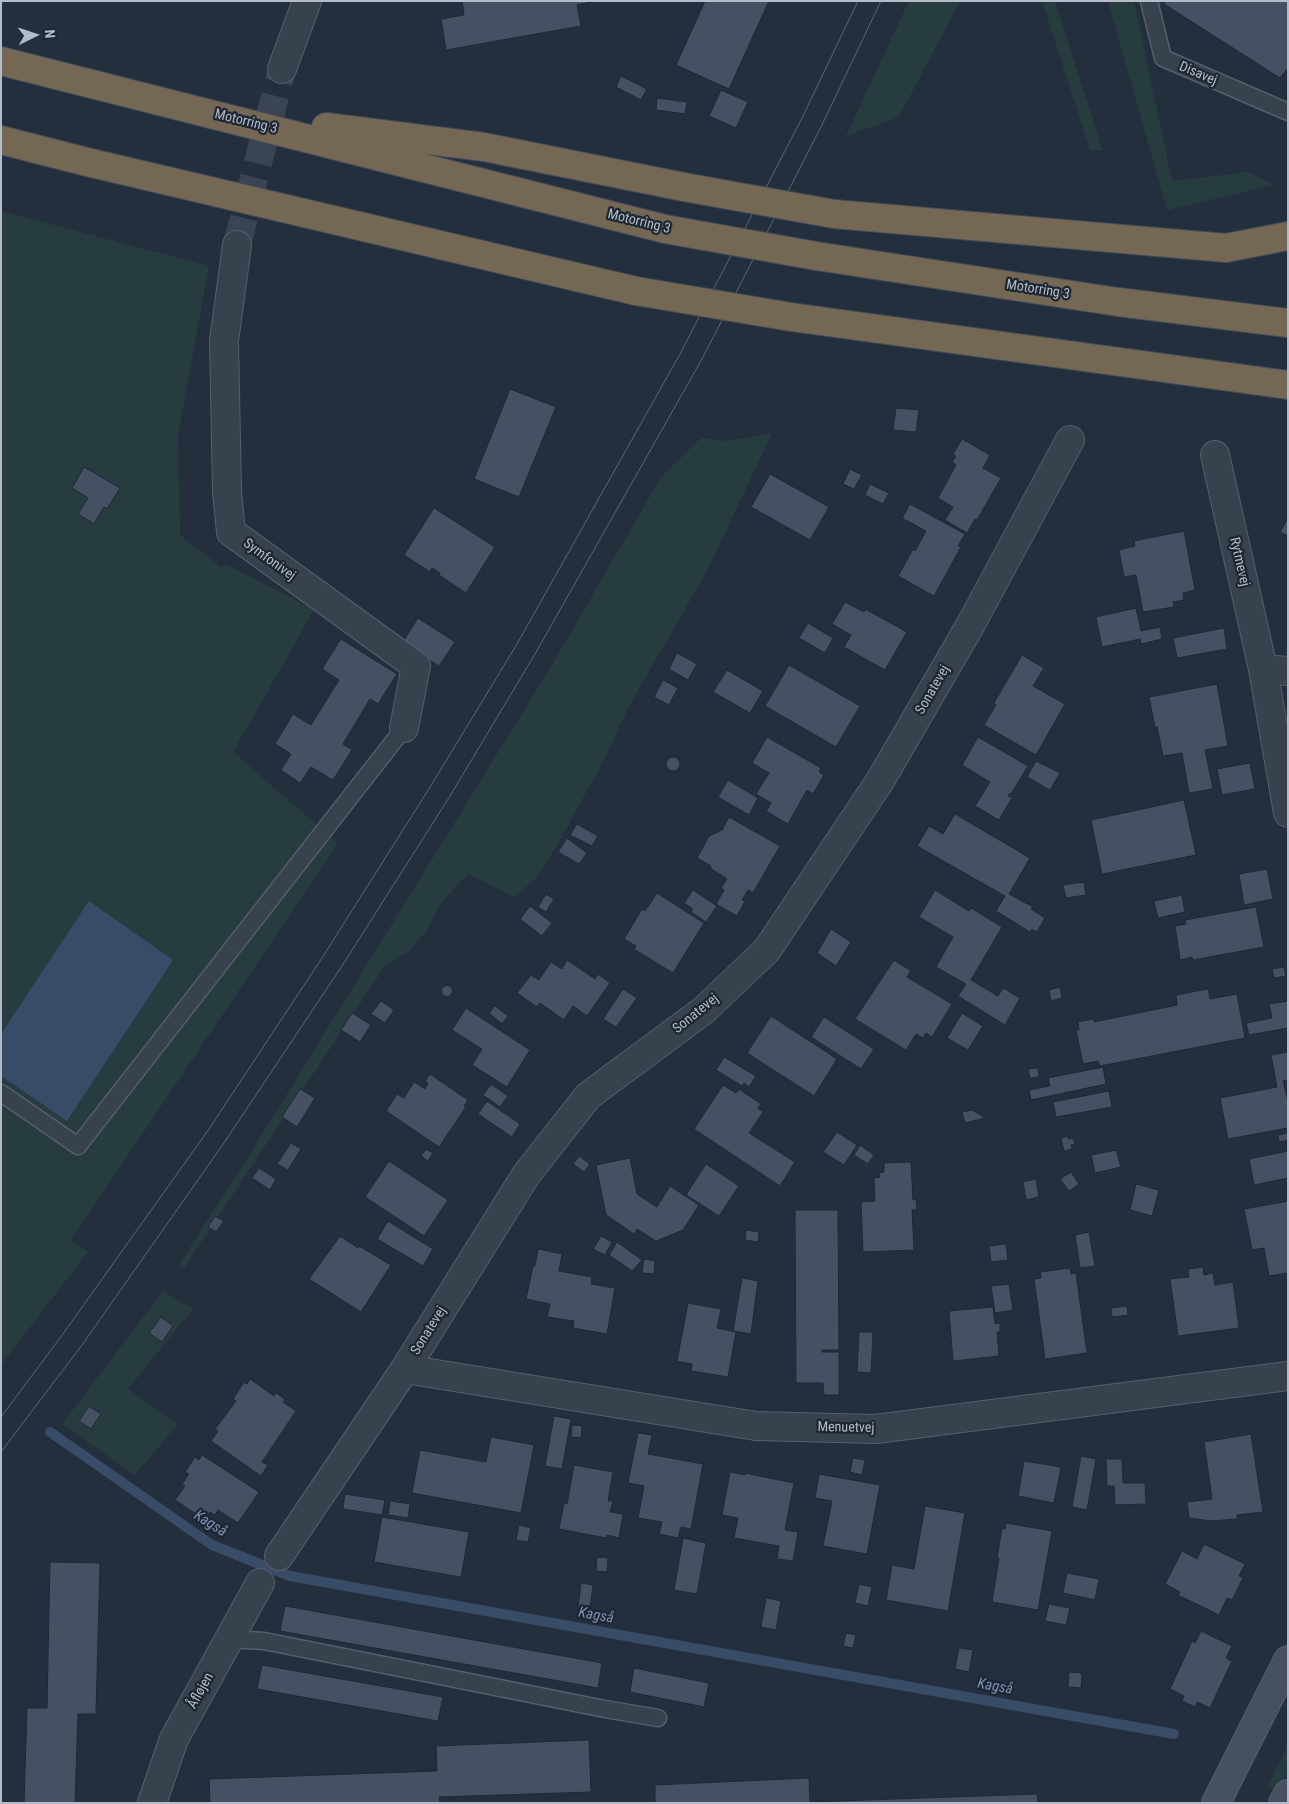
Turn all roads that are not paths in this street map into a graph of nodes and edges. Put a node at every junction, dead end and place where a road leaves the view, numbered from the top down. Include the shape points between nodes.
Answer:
1 (307, 1) edge
2 (1149, 1) edge
3 (1, 61) edge
4 (282, 69) tunnel mouth
5 (1288, 112) edge
6 (213, 114) junction
7 (1, 140) edge
8 (1288, 236) edge
9 (237, 245) tunnel mouth
10 (1288, 324) edge
11 (1288, 385) edge
12 (1070, 440) dead end
13 (1215, 455) dead end
14 (1275, 670) edge
15 (404, 728) joint
16 (1288, 813) edge
17 (1, 1093) edge
18 (405, 1369) junction
19 (1288, 1376) edge
20 (280, 1556) dead end
21 (260, 1584) dead end
22 (230, 1639) junction
23 (1288, 1660) edge
24 (658, 1718) dead end
25 (1288, 1794) edge
26 (152, 1803) edge
27 (1216, 1803) edge
28 (1283, 1803) edge

1 - 4 street
2 - 5 lane, Disavej via 1163,58
3 - 6 highway, Motorring 3
6 - 8 highway, bridge via 484,146 834,214 1226,248
6 - 10 highway, Motorring 3, bridge via 665,229 816,256
7 - 11 highway, bridge via 636,291 791,317
9 - 15 street, Symfonivej via 224,341 230,532 416,666
12 - 18 street, Sonatevej via 971,624 880,781 767,950 704,1010 588,1096 526,1175
13 - 14 street, Rytmevej
14 - 16 street, Rytmevej
15 - 17 lane via 78,1146
18 - 19 street, Menuetvej via 756,1426 876,1429
18 - 20 street, Sonatevej
21 - 22 street, Åfløjen
22 - 24 lane via 264,1641
22 - 26 street, Åfløjen via 174,1739
23 - 27 main road
25 - 28 main road

